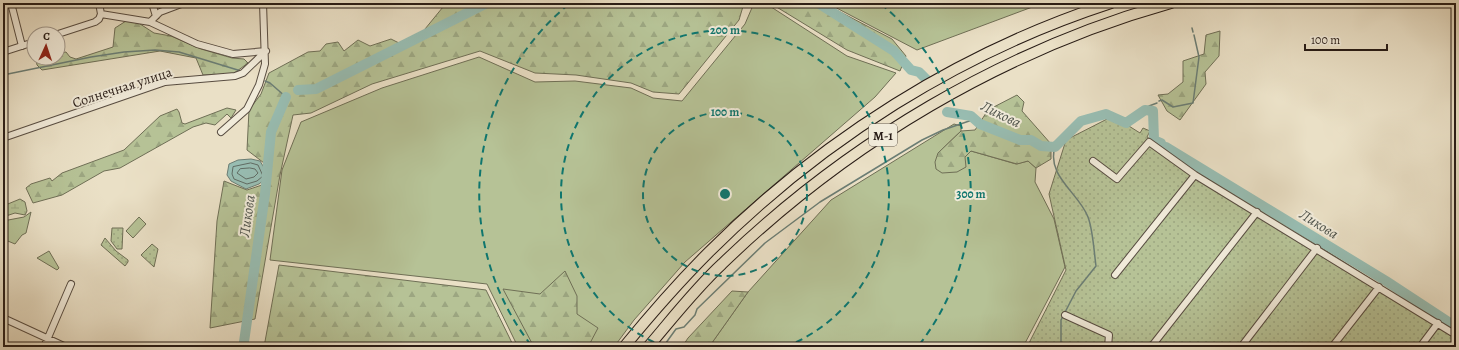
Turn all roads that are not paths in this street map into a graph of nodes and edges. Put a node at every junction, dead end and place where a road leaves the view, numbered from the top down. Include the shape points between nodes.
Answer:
1 (11, 3) edge
2 (99, 3) edge
3 (152, 3) edge
4 (184, 3) edge
5 (263, 3) edge
6 (1111, 3) edge
7 (1171, 3) edge
8 (101, 14) junction
9 (156, 16) junction
10 (150, 22) junction
11 (66, 31) edge
12 (26, 45) edge
13 (22, 46) junction
14 (266, 51) junction
15 (3, 52) edge
16 (221, 132) dead end
17 (3, 138) edge
18 (1093, 162) dead end
19 (1196, 174) junction
20 (1257, 212) junction
21 (1317, 248) junction
22 (1115, 275) dead end
23 (71, 284) dead end
24 (1378, 287) junction
25 (1066, 315) dead end
26 (3, 318) edge
27 (1438, 323) junction
28 (1456, 336) edge
29 (48, 338) junction
30 (44, 347) edge
31 (66, 347) edge
32 (624, 347) edge
33 (648, 347) edge
34 (1108, 347) edge
35 (1151, 347) edge
36 (1241, 347) edge
37 (1332, 347) edge
38 (1420, 347) edge

1 - 13 street
2 - 8 street
3 - 9 street
4 - 9 street
5 - 14 street
6 - 32 highway, М-1 via 1053,24 955,70 829,148 770,196 710,252 662,302
7 - 33 highway, М-1 via 1057,43 1009,64 967,85 878,138 780,210 721,264
8 - 10 street
8 - 11 street via 95,22
9 - 10 street
10 - 14 street via 197,44 233,54
12 - 13 street
13 - 15 street
14 - 16 street via 259,85 247,109
14 - 17 street, Солнечная улица via 243,73 235,76 166,82
18 - 19 street via 1118,179 1148,142
19 - 20 street
19 - 22 street
20 - 21 street
20 - 35 street
21 - 24 street
21 - 36 street
23 - 29 street
24 - 27 street
24 - 37 street
25 - 34 street via 1108,335
26 - 29 street
27 - 28 street
27 - 38 street
29 - 30 street
29 - 31 street

